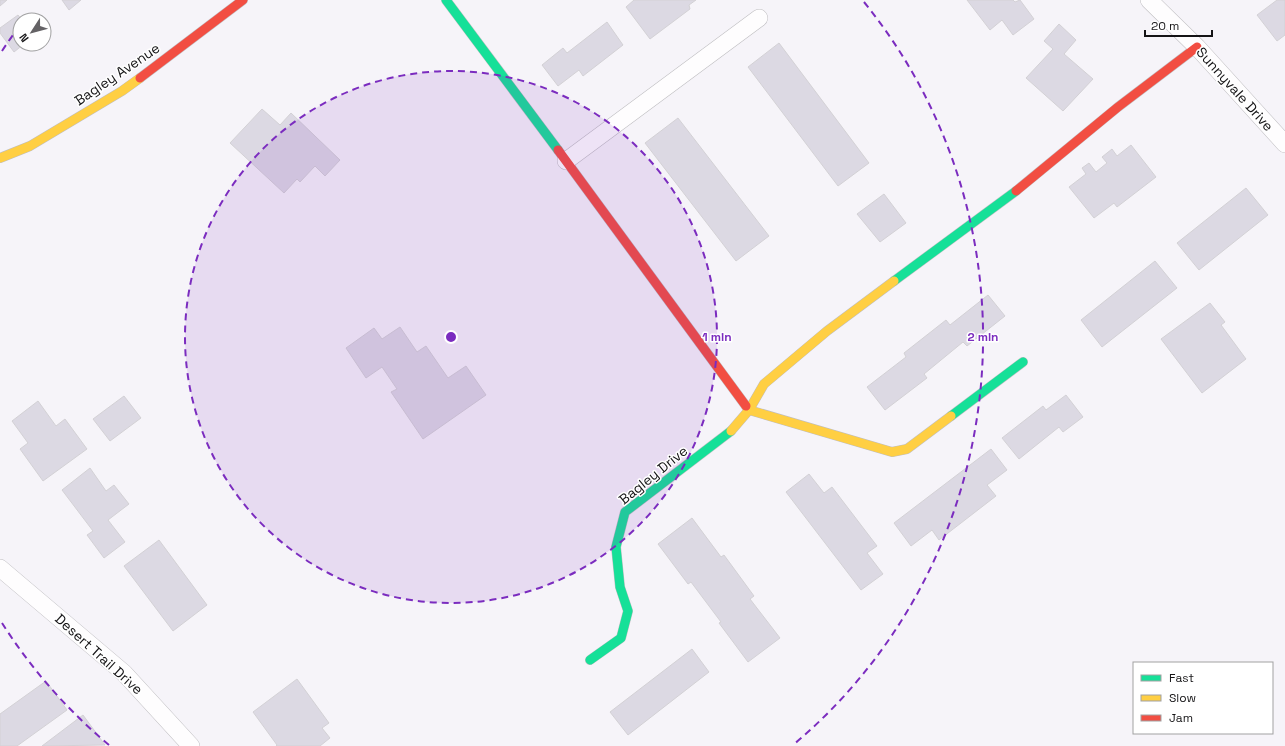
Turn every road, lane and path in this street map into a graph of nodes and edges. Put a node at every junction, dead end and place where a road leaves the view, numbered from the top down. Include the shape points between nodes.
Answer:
1 (243, 0) edge
2 (446, 0) edge
3 (1150, 0) edge
4 (759, 18) dead end
5 (1197, 47) junction
6 (1285, 144) edge
7 (0, 158) edge
8 (566, 161) junction
9 (1023, 362) dead end
10 (749, 410) junction
11 (0, 568) edge
12 (590, 660) dead end
13 (191, 746) edge

1 - 7 street, Bagley Avenue via 122,91 30,146
2 - 8 street
3 - 5 street, Sunnyvale Drive
4 - 8 street
5 - 6 street, Sunnyvale Drive
5 - 10 street, Bagley Drive via 1118,107 1027,183 827,331 764,384
8 - 10 street
9 - 10 street via 907,449 892,452
10 - 12 street, Bagley Drive via 733,430 625,512 616,547 620,587 628,611 621,638
11 - 13 street, Desert Trail Drive via 124,673

